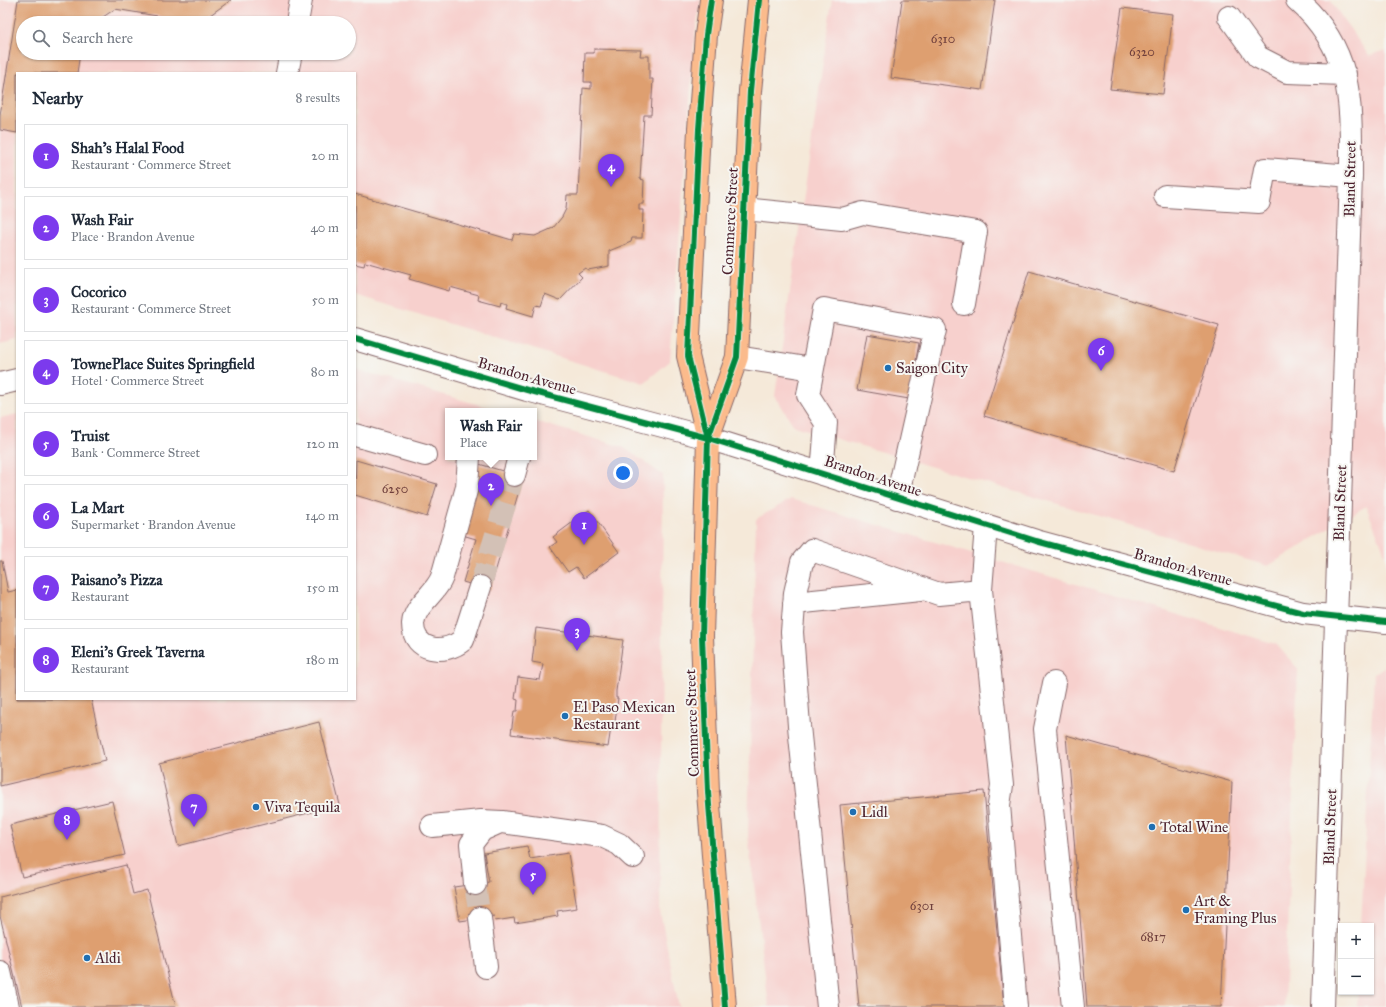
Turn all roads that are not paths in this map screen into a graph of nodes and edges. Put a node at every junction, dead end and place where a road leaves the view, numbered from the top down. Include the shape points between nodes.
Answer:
1 (301, 0) edge
2 (711, 0) edge
3 (758, 0) edge
4 (1303, 5) edge
5 (298, 16) edge
6 (1229, 17) dead end
7 (290, 60) edge
8 (287, 72) edge
9 (1345, 74) junction
10 (1351, 176) junction
11 (1165, 196) dead end
12 (744, 209) junction
13 (964, 304) dead end
14 (356, 339) edge
15 (737, 357) junction
16 (812, 369) junction
17 (16, 380) edge
18 (0, 384) edge
19 (356, 434) edge
20 (708, 438) junction
21 (425, 455) dead end
22 (469, 460) edge
23 (822, 474) junction
24 (897, 498) junction
25 (986, 526) junction
26 (480, 587) tunnel mouth
27 (926, 590) junction
28 (981, 590) junction
29 (794, 603) junction
30 (1337, 618) junction
31 (1386, 622) edge
32 (1054, 683) dead end
33 (502, 822) junction
34 (432, 826) dead end
35 (633, 857) dead end
36 (475, 884) tunnel mouth
37 (480, 918) tunnel mouth
38 (486, 967) dead end
39 (0, 972) edge
40 (8, 1007) edge
41 (725, 1007) edge
42 (828, 1007) edge
43 (1016, 1007) edge
44 (1073, 1007) edge
45 (1323, 1007) edge

1 - 5 street
2 - 20 main road, Commerce Street via 698,129 688,356
3 - 12 main road, Commerce Street
4 - 9 street, Bland Street via 1321,24 1334,44
6 - 9 street via 1258,57 1287,72
7 - 8 street
9 - 10 street, Bland Street via 1351,111
10 - 11 street via 1265,168 1259,202
10 - 30 street, Bland Street
12 - 13 street via 842,219 863,212 976,232
12 - 15 main road, Commerce Street
14 - 20 street, Brandon Avenue via 528,390
15 - 16 street
15 - 20 main road, Commerce Street
16 - 23 street via 808,395 826,423
16 - 24 street via 824,309 934,330
17 - 18 street
19 - 21 street
20 - 23 street, Brandon Avenue
20 - 41 main road, Commerce Street via 702,644 708,792
22 - 26 street via 467,487 442,577 415,615 413,624 418,641 426,647 438,650 450,648 463,640
23 - 24 street, Brandon Avenue
24 - 25 street, Brandon Avenue
25 - 28 street
25 - 30 street, Brandon Avenue via 1296,611
27 - 28 street via 939,594
27 - 29 street
27 - 29 street via 812,550 802,562
28 - 43 street via 1002,785 999,805
29 - 42 street via 792,632 799,726
30 - 31 street, Brandon Avenue
30 - 45 street, Bland Street
32 - 44 street via 1045,729
33 - 34 street via 480,821
33 - 35 street via 602,836 619,844
33 - 36 street via 482,830 471,844
37 - 38 street
39 - 40 street

